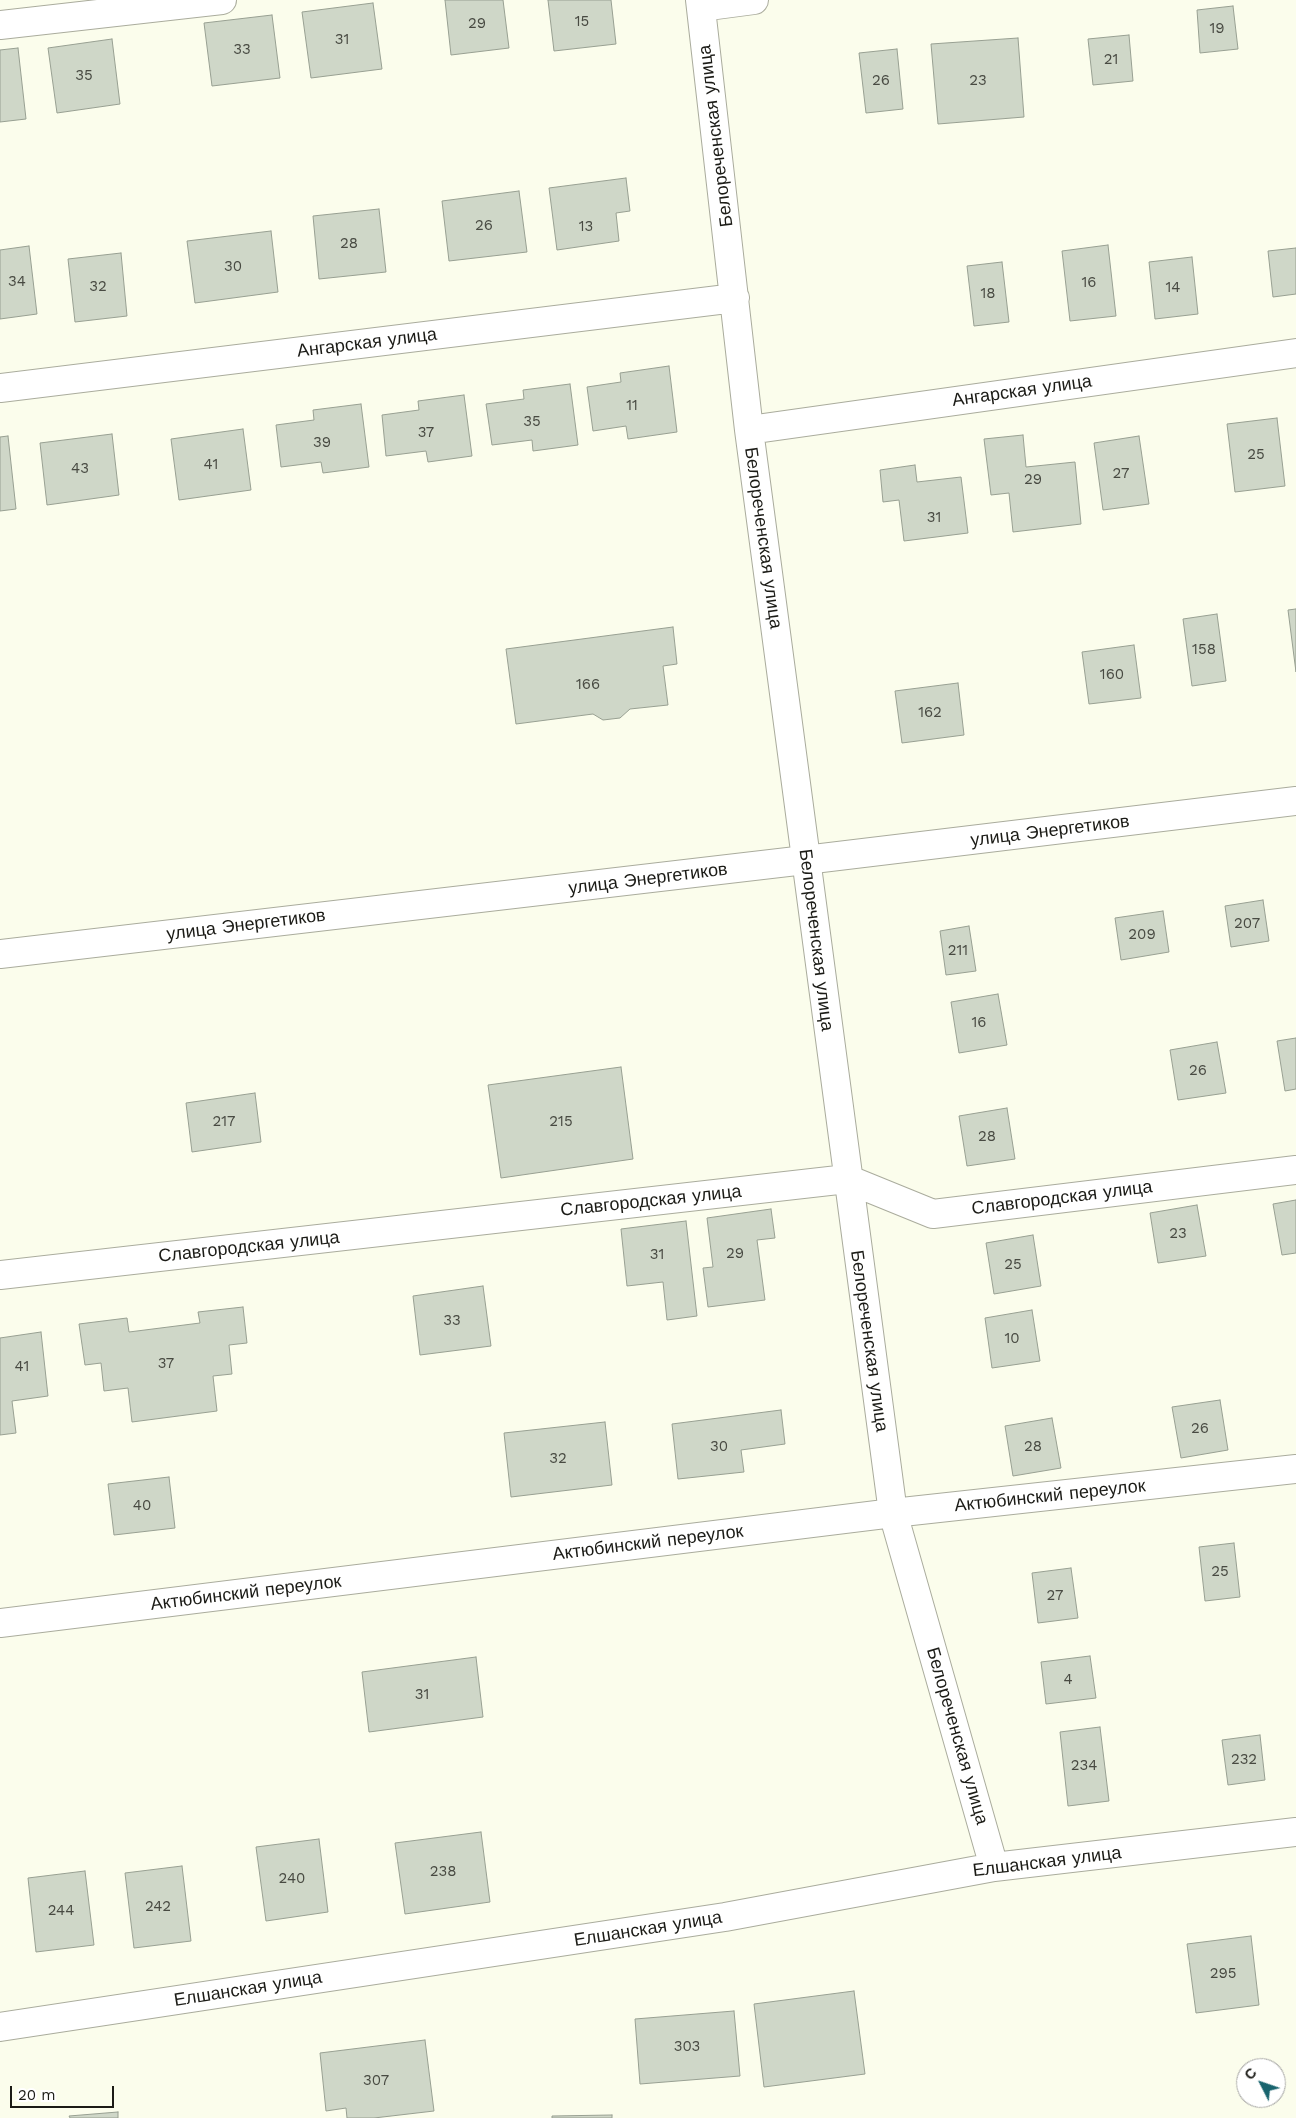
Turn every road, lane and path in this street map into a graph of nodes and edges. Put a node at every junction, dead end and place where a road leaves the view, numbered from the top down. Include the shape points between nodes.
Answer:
1 (222, 0) edge
2 (754, 0) edge
3 (700, 4) edge
4 (0, 25) edge
5 (735, 298) junction
6 (1296, 353) edge
7 (0, 388) edge
8 (749, 430) junction
9 (1296, 801) edge
10 (806, 860) junction
11 (0, 954) edge
12 (1296, 1170) edge
13 (847, 1179) junction
14 (0, 1275) edge
15 (1296, 1469) edge
16 (893, 1513) junction
17 (0, 1623) edge
18 (1296, 1832) edge
19 (994, 1868) junction
20 (0, 2027) edge

1 - 4 street
2 - 3 street
3 - 5 street, Белореченская улица
5 - 7 street, Ангарская улица
5 - 8 street, Белореченская улица
6 - 8 street, Ангарская улица
8 - 10 street, Белореченская улица
9 - 10 street, улица Энергетиков
10 - 11 street, улица Энергетиков
10 - 13 street, Белореченская улица
12 - 13 street, Славгородская улица via 933,1214
13 - 14 street, Славгородская улица
13 - 16 street, Белореченская улица
15 - 16 street, Актюбинский переулок
16 - 17 street, Актюбинский переулок
16 - 19 street, Белореченская улица
18 - 19 street, Елшанская улица
19 - 20 street, Елшанская улица via 725,1917

